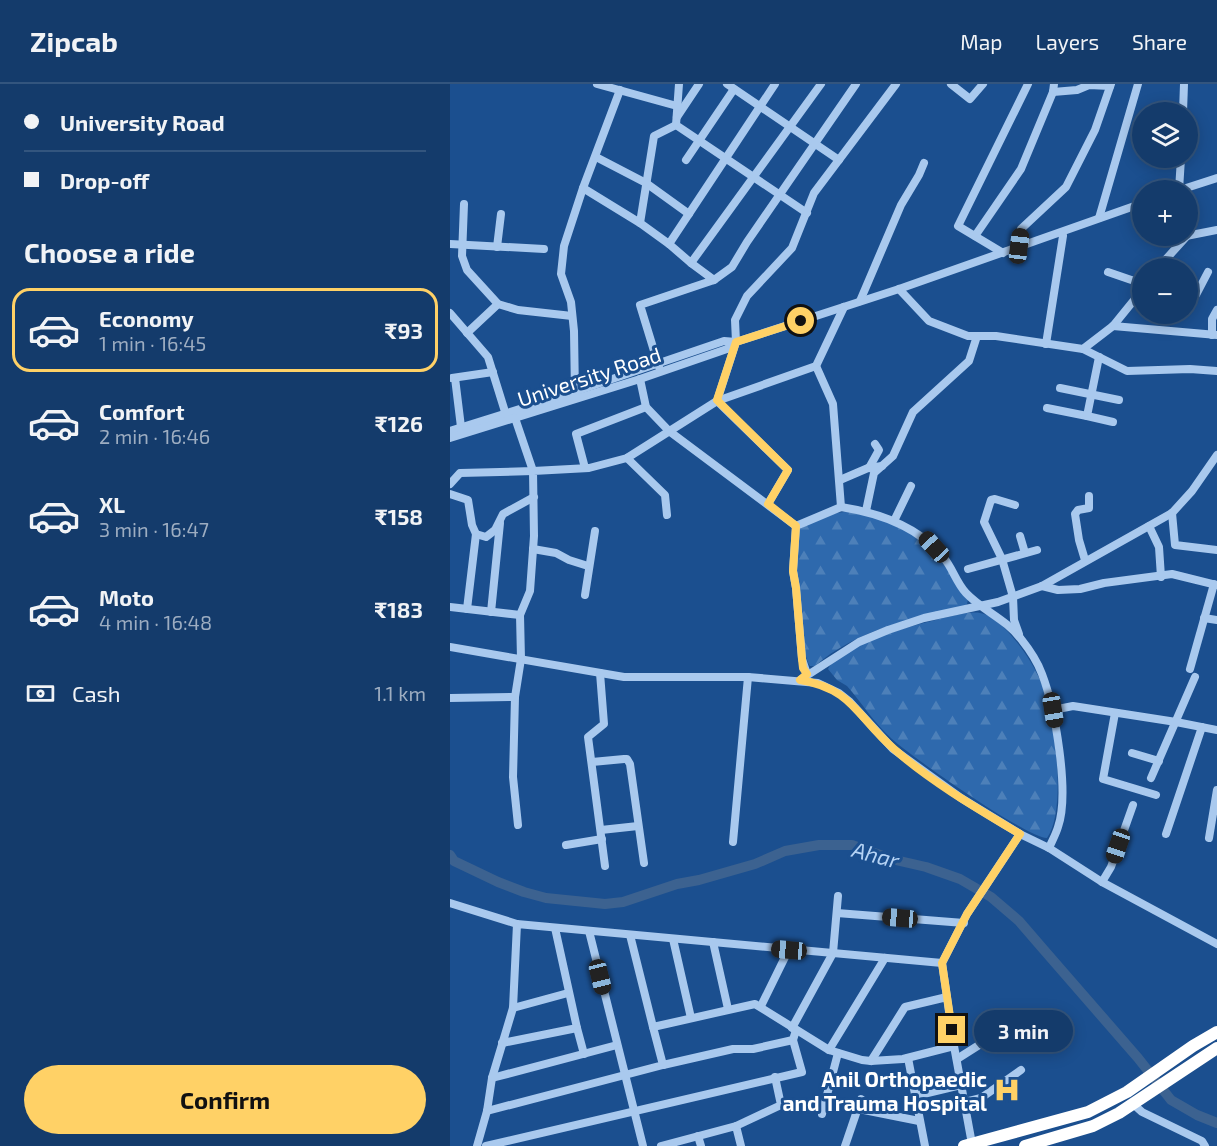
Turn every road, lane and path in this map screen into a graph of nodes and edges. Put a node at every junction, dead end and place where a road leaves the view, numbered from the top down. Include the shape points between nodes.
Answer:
1 (597, 84) edge
2 (641, 84) edge
3 (679, 84) edge
4 (699, 84) edge
5 (776, 84) edge
6 (821, 84) edge
7 (856, 84) edge
8 (951, 84) edge
9 (983, 84) edge
10 (1028, 84) edge
11 (1138, 84) edge
12 (1184, 84) edge
13 (894, 85) edge
14 (1111, 85) edge
15 (731, 87) edge
16 (1054, 88) edge
17 (620, 90) junction
18 (638, 95) junction
19 (1183, 102) edge
20 (677, 106) junction
21 (760, 106) junction
22 (676, 121) junction
23 (789, 126) junction
24 (699, 140) junction
25 (814, 144) junction
26 (596, 157) junction
27 (726, 159) junction
28 (686, 160) dead end
29 (838, 160) junction
30 (924, 163) dead end
31 (753, 177) junction
32 (1217, 178) edge
33 (646, 183) junction
34 (1198, 184) edge
35 (1217, 184) edge
36 (583, 188) junction
37 (1198, 190) edge
38 (779, 194) junction
39 (464, 204) dead end
40 (1132, 207) edge
41 (1132, 212) edge
42 (807, 213) junction
43 (501, 214) dead end
44 (689, 214) junction
45 (1099, 218) junction
46 (640, 223) junction
47 (1217, 230) edge
48 (1198, 234) edge
49 (975, 236) junction
50 (1063, 236) junction
51 (450, 244) edge
52 (669, 244) junction
53 (462, 245) junction
54 (1019, 246) junction
55 (1177, 246) edge
56 (497, 247) junction
57 (544, 249) dead end
58 (1003, 253) junction
59 (1167, 258) edge
60 (985, 260) junction
61 (691, 263) junction
62 (1108, 272) dead end
63 (1208, 272) dead end
64 (714, 280) junction
65 (1132, 282) edge
66 (899, 289) junction
67 (1198, 291) edge
68 (860, 301) junction
69 (1132, 301) edge
70 (498, 304) junction
71 (844, 307) junction
72 (1217, 310) edge
73 (450, 313) edge
74 (572, 316) junction
75 (1113, 326) junction
76 (467, 333) junction
77 (1214, 335) edge
78 (977, 336) junction
79 (736, 342) junction
80 (1046, 344) junction
81 (1083, 349) junction
82 (1099, 357) junction
83 (816, 366) junction
84 (659, 368) junction
85 (1217, 371) edge
86 (493, 372) junction
87 (452, 378) edge
88 (640, 379) junction
89 (1060, 388) dead end
90 (1091, 394) junction
91 (575, 396) junction
92 (717, 400) junction
93 (1119, 400) dead end
94 (646, 407) junction
95 (1047, 408) dead end
96 (1087, 416) junction
97 (510, 417) junction
98 (1113, 422) dead end
99 (461, 427) junction
100 (450, 430) edge
101 (669, 431) junction
102 (450, 438) edge
103 (875, 444) dead end
104 (1217, 455) edge
105 (627, 458) junction
106 (882, 466) junction
107 (585, 468) junction
108 (869, 468) junction
109 (533, 471) junction
110 (840, 480) junction
111 (450, 484) edge
112 (911, 486) dead end
113 (450, 494) edge
114 (1089, 496) dead end
115 (534, 497) junction
116 (768, 504) junction
117 (1015, 505) dead end
118 (841, 507) junction
119 (866, 511) junction
120 (1172, 513) junction
121 (667, 514) dead end
122 (894, 521) junction
123 (500, 522) junction
124 (796, 526) junction
125 (1149, 526) junction
126 (595, 531) dead end
127 (476, 534) junction
128 (1020, 536) dead end
129 (533, 549) junction
130 (1037, 550) dead end
131 (1217, 550) edge
132 (1025, 553) junction
133 (1002, 559) junction
134 (1085, 560) junction
135 (588, 566) junction
136 (968, 569) dead end
137 (1161, 577) junction
138 (1215, 584) edge
139 (1042, 586) junction
140 (585, 595) dead end
141 (1013, 597) junction
142 (979, 605) junction
143 (450, 607) edge
144 (467, 609) junction
145 (491, 612) junction
146 (520, 615) junction
147 (1204, 618) junction
148 (1217, 620) edge
149 (1021, 640) junction
150 (450, 647) edge
151 (521, 659) junction
152 (1190, 669) dead end
153 (600, 673) junction
154 (748, 677) junction
155 (803, 677) junction
156 (1195, 677) dead end
157 (515, 697) junction
158 (450, 698) edge
159 (1053, 710) junction
160 (1115, 712) junction
161 (1176, 722) junction
162 (1202, 727) junction
163 (1217, 730) edge
164 (1132, 753) dead end
165 (1159, 761) junction
166 (592, 762) junction
167 (1151, 778) dead end
168 (1217, 790) edge
169 (1156, 795) dead end
170 (1133, 805) dead end
171 (518, 825) dead end
172 (638, 826) junction
173 (1020, 834) junction
174 (1166, 834) dead end
175 (601, 835) junction
176 (1209, 838) dead end
177 (733, 842) dead end
178 (566, 844) dead end
179 (1049, 848) junction
180 (644, 863) dead end
181 (605, 866) dead end
182 (1102, 882) junction
183 (838, 896) dead end
184 (450, 903) edge
185 (837, 913) junction
186 (966, 919) junction
187 (517, 924) junction
188 (555, 928) junction
189 (589, 931) junction
190 (630, 935) junction
191 (673, 939) junction
192 (713, 942) junction
193 (1217, 944) edge
194 (789, 950) junction
195 (833, 953) junction
196 (885, 958) junction
197 (942, 963) junction
198 (568, 993) junction
199 (947, 997) junction
200 (761, 1006) junction
201 (513, 1008) junction
202 (728, 1009) junction
203 (691, 1018) junction
204 (653, 1027) junction
205 (577, 1028) junction
206 (1217, 1032) edge
207 (794, 1033) junction
208 (998, 1033) dead end
209 (502, 1043) junction
210 (617, 1045) junction
211 (954, 1046) junction
212 (1217, 1048) edge
213 (829, 1050) junction
214 (838, 1053) junction
215 (584, 1054) junction
216 (908, 1058) junction
217 (957, 1059) junction
218 (872, 1062) junction
219 (663, 1065) junction
220 (1021, 1070) dead end
221 (625, 1075) junction
222 (775, 1077) junction
223 (492, 1078) junction
224 (961, 1085) junction
225 (915, 1096) junction
226 (1130, 1098) junction
227 (861, 1099) dead end
228 (965, 1102) junction
229 (859, 1109) junction
230 (487, 1111) junction
231 (635, 1111) junction
232 (822, 1114) dead end
233 (919, 1121) junction
234 (736, 1126) junction
235 (698, 1136) junction
236 (968, 1145) edge
237 (477, 1146) edge
238 (486, 1146) edge
239 (643, 1146) edge
240 (661, 1146) edge
241 (701, 1146) edge
242 (741, 1146) edge
243 (845, 1146) edge
244 (925, 1146) edge
245 (993, 1146) edge
246 (1025, 1146) edge
247 (1205, 1146) edge

1 - 17 street
2 - 18 street
3 - 20 street
4 - 22 street
5 - 21 street
6 - 23 street
7 - 25 street
8 - 9 street via 970,99
10 - 49 street via 958,226
11 - 45 street
12 - 19 street
13 - 29 street
14 - 16 street via 1089,84 1077,90
14 - 54 street via 1095,130 1066,186 1021,229
15 - 21 street
15 - 24 street
16 - 49 street via 1021,169
17 - 18 street
17 - 26 street
18 - 20 street
20 - 22 street
21 - 23 street
21 - 27 street
22 - 24 street
22 - 33 street via 654,136
23 - 25 street
23 - 31 street
24 - 27 street
24 - 28 street
25 - 29 street
25 - 38 street
26 - 33 street
26 - 36 street
27 - 31 street
27 - 44 street
29 - 42 street via 814,194
30 - 68 street via 901,205
31 - 38 street
31 - 61 street
32 - 34 street
33 - 44 street
33 - 46 street
35 - 37 street
36 - 46 street
36 - 74 street via 561,267
38 - 42 street
38 - 64 street via 732,267
39 - 53 street
40 - 45 street, University Road
41 - 50 street, University Road
42 - 79 street via 792,248 747,296 735,320
43 - 56 street
44 - 52 street
45 - 54 street, University Road
46 - 52 street
47 - 48 street
49 - 58 street
50 - 60 street, University Road
50 - 80 street
51 - 53 street
52 - 61 street
53 - 56 street
53 - 70 street via 467,270
54 - 58 street, University Road
55 - 59 street
56 - 57 street
58 - 60 street, University Road
60 - 66 street, University Road
61 - 64 street
62 - 65 street
63 - 67 street
64 - 84 street via 640,305
66 - 68 street, University Road
66 - 78 street via 929,321
68 - 71 street, University Road
69 - 75 street
70 - 74 street
70 - 76 street
71 - 79 street, University Road
71 - 83 street
72 - 77 street via 1212,319
73 - 76 street
74 - 91 street
75 - 77 street
75 - 81 street
76 - 86 street via 488,357
78 - 80 street
78 - 106 street via 969,361 913,412 893,456
79 - 84 street, University Road via 724,341
79 - 92 street
80 - 81 street
81 - 82 street
82 - 85 street via 1127,371
82 - 90 street
83 - 92 street
83 - 110 street via 833,404
84 - 88 street, University Road
84 - 91 street, University Road
86 - 87 street
86 - 97 street
87 - 99 street
88 - 91 street, University Road
88 - 94 street
89 - 90 street
90 - 93 street
90 - 96 street
91 - 97 street, University Road
92 - 101 street
92 - 116 street via 788,470
94 - 101 street
94 - 107 street via 576,434
95 - 96 street
96 - 98 street
97 - 99 street, University Road
97 - 102 street, University Road
97 - 109 street
99 - 100 street, University Road
101 - 105 street
101 - 116 street
103 - 108 street via 879,450
104 - 120 street
105 - 107 street
105 - 121 street via 665,495
106 - 108 street
106 - 119 street via 874,473
107 - 109 street
108 - 110 street
109 - 111 street via 460,473
109 - 115 street
110 - 118 street
112 - 122 street
113 - 127 street via 468,500
114 - 134 street via 1089,508 1075,514
115 - 123 street via 503,514
115 - 129 street
116 - 124 street
117 - 133 street via 995,499 989,502 984,522
118 - 119 street
118 - 124 street
119 - 122 street
120 - 125 street
120 - 131 street via 1175,544
122 - 142 street via 925,537
123 - 127 street via 486,537
123 - 145 street
124 - 155 street via 793,571
125 - 134 street
125 - 137 street via 1159,547
126 - 135 street
127 - 144 street
128 - 132 street
129 - 135 street
129 - 146 street via 530,591
130 - 132 street
132 - 133 street
133 - 136 street
133 - 141 street
134 - 139 street
135 - 140 street
137 - 138 street via 1172,574
137 - 139 street via 1080,589
138 - 147 street
139 - 141 street
141 - 142 street
141 - 149 street via 1014,620
142 - 149 street via 1006,622
142 - 155 street via 888,630 859,642
143 - 144 street
144 - 145 street
145 - 146 street
146 - 151 street
147 - 148 street
147 - 152 street
149 - 159 street via 1042,673
150 - 151 street
151 - 153 street
151 - 157 street
153 - 154 street via 624,677
153 - 166 street via 605,721 588,737
154 - 155 street
154 - 177 street
155 - 173 street via 838,693 893,749
156 - 161 street
157 - 158 street
157 - 171 street via 513,777
159 - 160 street via 1072,706
159 - 179 street via 1062,795 1059,826
160 - 161 street
160 - 169 street via 1103,779
161 - 162 street
161 - 165 street
162 - 163 street
162 - 174 street
164 - 165 street
165 - 167 street
166 - 172 street via 627,759
166 - 175 street
168 - 176 street
170 - 182 street
172 - 175 street
172 - 180 street
173 - 179 street
173 - 186 street
175 - 178 street
175 - 181 street
179 - 182 street
182 - 193 street
183 - 185 street
184 - 187 street
185 - 186 street
185 - 195 street
186 - 197 street
187 - 188 street
187 - 201 street
188 - 189 street
188 - 198 street
189 - 190 street
189 - 210 street
190 - 191 street
190 - 204 street
191 - 192 street
191 - 203 street
192 - 194 street
192 - 202 street
194 - 195 street
194 - 200 street
195 - 196 street
195 - 207 street
196 - 197 street
196 - 213 street
197 - 199 street
198 - 201 street
198 - 205 street
199 - 211 street
199 - 218 street via 905,1007
200 - 202 street
200 - 207 street
201 - 209 street
202 - 203 street
203 - 204 street
204 - 219 street
205 - 209 street
205 - 215 street
206 - 226 highway via 1137,1084
207 - 213 street
207 - 219 street via 753,1049 733,1049
207 - 222 street via 802,1072
208 - 217 street
209 - 223 street
210 - 215 street
210 - 221 street
211 - 216 street
211 - 217 street
212 - 226 highway via 1147,1096
213 - 214 street
214 - 218 street
214 - 232 street
215 - 223 street
216 - 218 street
216 - 225 street
217 - 224 street
219 - 221 street
220 - 228 street via 981,1098
221 - 230 street
221 - 231 street
222 - 231 street
222 - 234 street via 781,1105
223 - 230 street
224 - 225 street
224 - 228 street
225 - 233 street
226 - 236 highway
226 - 245 highway via 1086,1122
226 - 246 highway via 1119,1113 1093,1126
226 - 247 street via 1142,1112
227 - 229 street
228 - 236 street
229 - 233 street
229 - 243 street
230 - 237 street
231 - 238 street
231 - 239 street
233 - 244 street
234 - 235 street
234 - 242 street
235 - 240 street
235 - 241 street

